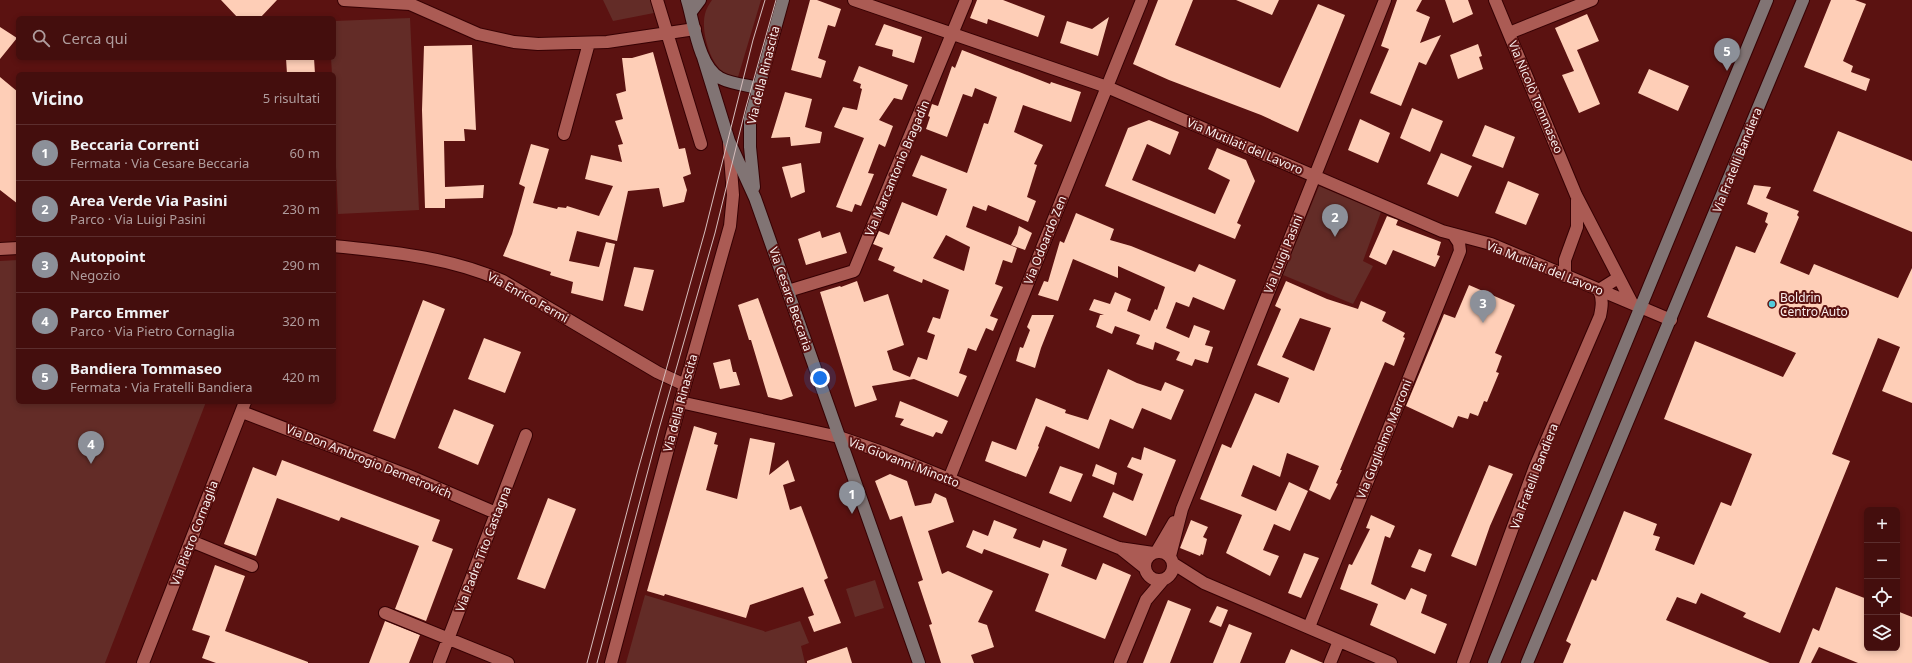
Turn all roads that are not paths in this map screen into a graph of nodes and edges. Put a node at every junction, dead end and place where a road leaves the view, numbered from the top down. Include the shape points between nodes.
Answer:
1 (344, 0) edge
2 (657, 0) edge
3 (687, 0) edge
4 (700, 0) edge
5 (783, 0) edge
6 (854, 0) edge
7 (966, 0) edge
8 (1142, 0) edge
9 (1385, 0) edge
10 (1495, 0) edge
11 (1592, 0) edge
12 (1767, 0) edge
13 (1803, 0) edge
14 (691, 12) junction
15 (695, 30) junction
16 (666, 33) junction
17 (1509, 33) junction
18 (952, 34) junction
19 (589, 43) junction
20 (703, 58) junction
21 (1107, 87) junction
22 (759, 88) junction
23 (564, 134) dead end
24 (729, 142) junction
25 (701, 144) dead end
26 (1315, 176) junction
27 (1576, 195) junction
28 (755, 198) junction
29 (1577, 227) junction
30 (1593, 227) junction
31 (1453, 234) junction
32 (1483, 242) junction
33 (336, 246) edge
34 (0, 248) edge
35 (16, 248) edge
36 (1460, 251) junction
37 (1565, 276) junction
38 (1618, 278) junction
39 (1599, 290) junction
40 (788, 291) junction
41 (1636, 305) junction
42 (1671, 320) junction
43 (685, 385) junction
44 (680, 402) junction
45 (243, 407) edge
46 (526, 436) dead end
47 (839, 437) junction
48 (950, 480) junction
49 (1182, 509) junction
50 (496, 513) junction
51 (191, 541) junction
52 (1119, 548) junction
53 (1155, 552) junction
54 (1172, 560) junction
55 (252, 566) dead end
56 (1146, 571) junction
57 (1166, 578) junction
58 (1204, 583) junction
59 (1146, 600) junction
60 (385, 613) dead end
61 (1309, 627) junction
62 (449, 638) junction
63 (1339, 641) junction
64 (143, 663) edge
65 (439, 663) edge
66 (508, 663) edge
67 (611, 663) edge
68 (919, 663) edge
69 (1120, 663) edge
70 (1330, 663) edge
71 (1391, 663) edge
72 (1463, 663) edge
73 (1494, 663) edge
74 (1527, 663) edge

1 - 19 street via 410,4 455,25 496,39 538,44
2 - 16 street
3 - 14 main road
4 - 14 main road
5 - 22 main road, Via della Rinascita
6 - 18 street, Via Mutilati del Lavoro
7 - 18 street, Via Marcantonio Bragadin
8 - 21 street, Via Odoardo Zen
9 - 26 street, Via Luigi Pasini
10 - 17 street, Via Nicolò Tommaseo
11 - 17 street
12 - 41 main road
13 - 42 main road, Via Fratelli Bandiera
14 - 15 main road
15 - 16 street
15 - 20 main road
16 - 19 street
16 - 25 street
17 - 27 street, Via Nicolò Tommaseo
18 - 21 street, Via Mutilati del Lavoro
18 - 40 street, Via Marcantonio Bragadin via 854,271
19 - 23 street
20 - 22 main road via 720,78
20 - 24 main road, Via Cesare Beccaria
21 - 26 street, Via Mutilati del Lavoro
21 - 48 street, Via Odoardo Zen
22 - 28 main road, Via della Rinascita via 750,119 749,133
24 - 28 main road, Via Cesare Beccaria
24 - 43 street, Via della Rinascita via 733,189 732,217
26 - 31 street, Via Mutilati del Lavoro
26 - 49 street, Via Luigi Pasini
27 - 29 street, Via Nicolò Tommaseo
27 - 30 street, Via Nicolò Tommaseo
28 - 40 main road, Via Cesare Beccaria
29 - 30 street
29 - 37 street, Via Nicolò Tommaseo via 1565,260
30 - 38 street, Via Nicolò Tommaseo
31 - 32 street, Via Mutilati del Lavoro
31 - 36 street via 1459,242
32 - 36 street
32 - 37 street, Via Mutilati del Lavoro
33 - 43 street, Via Enrico Fermi via 403,254 457,264 487,274 509,284 657,372
34 - 35 street
36 - 61 street, Via Guglielmo Marconi
37 - 39 street, Via Mutilati del Lavoro
38 - 39 street
38 - 41 street, Via Nicolò Tommaseo
39 - 41 street, Via Mutilati del Lavoro
39 - 72 street, Via Fratelli Bandiera via 1602,297 1600,316 1535,466
40 - 47 main road, Via Cesare Beccaria
41 - 42 street
41 - 73 main road
42 - 74 main road, Via Fratelli Bandiera
43 - 44 street, Via della Rinascita
44 - 47 street, Via Giovanni Minotto
44 - 67 street, Via della Rinascita
45 - 50 street, Via Don Ambrogio Demetrovich
45 - 51 street, Via Pietro Cornaglia
46 - 50 street, Via Padre Tito Castagna
47 - 48 street, Via Giovanni Minotto
47 - 68 main road, Via Cesare Beccaria
48 - 52 street, Via Giovanni Minotto
49 - 53 street, Via Luigi Pasini
49 - 54 street, Via Luigi Pasini
50 - 62 street, Via Padre Tito Castagna
51 - 55 street
51 - 64 street, Via Pietro Cornaglia
52 - 53 street, Via Giovanni Minotto
52 - 56 street, Via Giovanni Minotto
53 - 54 street via 1162,552
53 - 56 street via 1146,559
54 - 57 street via 1172,573
54 - 58 street
56 - 57 street via 1152,578
56 - 59 street
57 - 58 street
57 - 59 street
58 - 61 street
59 - 69 street
60 - 62 street
61 - 63 street
62 - 65 street, Via Padre Tito Castagna
62 - 66 street
63 - 70 street
63 - 71 street

